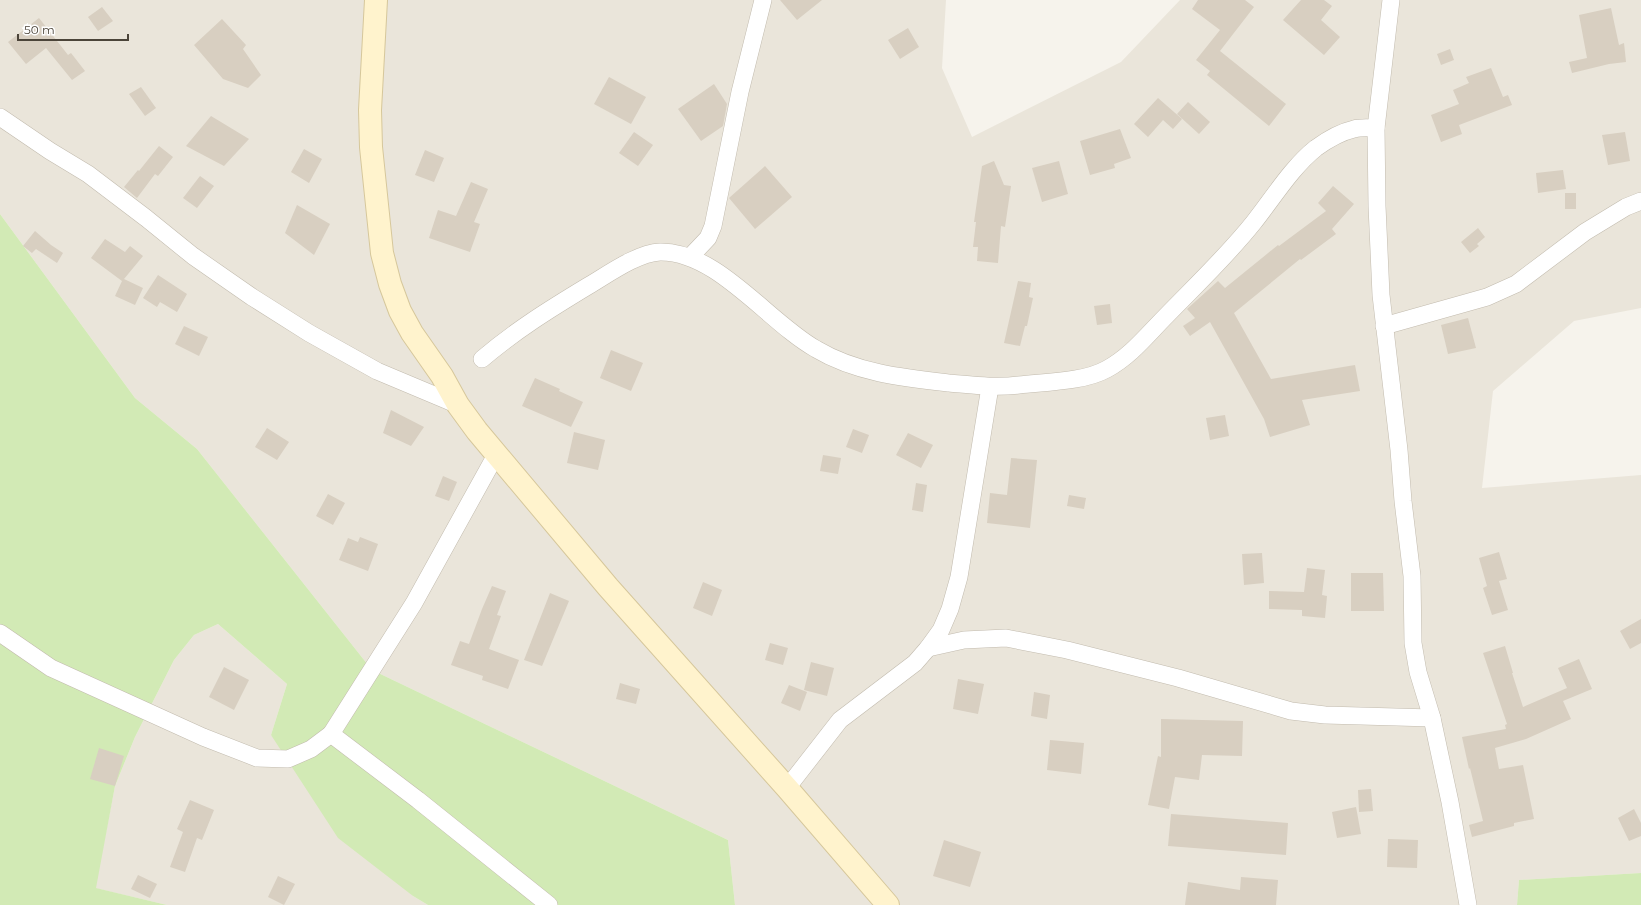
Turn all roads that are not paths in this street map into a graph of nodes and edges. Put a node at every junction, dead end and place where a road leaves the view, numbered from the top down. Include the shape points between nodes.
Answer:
1 (376, 0) edge
2 (763, 0) edge
3 (1391, 0) edge
4 (0, 117) edge
5 (1376, 128) junction
6 (1641, 200) edge
7 (690, 257) junction
8 (1384, 326) junction
9 (482, 359) dead end
10 (990, 387) junction
11 (458, 405) junction
12 (497, 453) junction
13 (0, 634) edge
14 (928, 648) junction
15 (1432, 718) junction
16 (331, 734) junction
17 (787, 788) junction
18 (549, 905) edge
19 (888, 905) edge
20 (1468, 905) edge

1 - 11 street via 370,110 382,253 400,311
2 - 7 street via 713,226 708,238
3 - 5 street
4 - 11 street via 88,174 193,256 309,333 377,371
5 - 8 street via 1378,251
5 - 10 street via 1355,128 1315,149 1227,255 1127,356 1106,370 1089,377
6 - 8 street via 1585,232 1516,284 1487,297
7 - 9 street via 673,252 656,252 617,268 518,330
7 - 10 street via 708,266 793,334 838,361 906,378
8 - 15 street via 1412,576 1413,643 1418,672
10 - 14 street via 959,577 950,610 941,630
11 - 12 street
12 - 16 street via 414,604
12 - 17 street via 608,587
13 - 16 street via 51,668 202,737 257,758 288,759 312,750
14 - 15 street via 964,640 1006,638 1067,650 1178,678 1291,711 1325,715
14 - 17 street via 897,678 840,720
15 - 20 street
16 - 18 street
17 - 19 street

